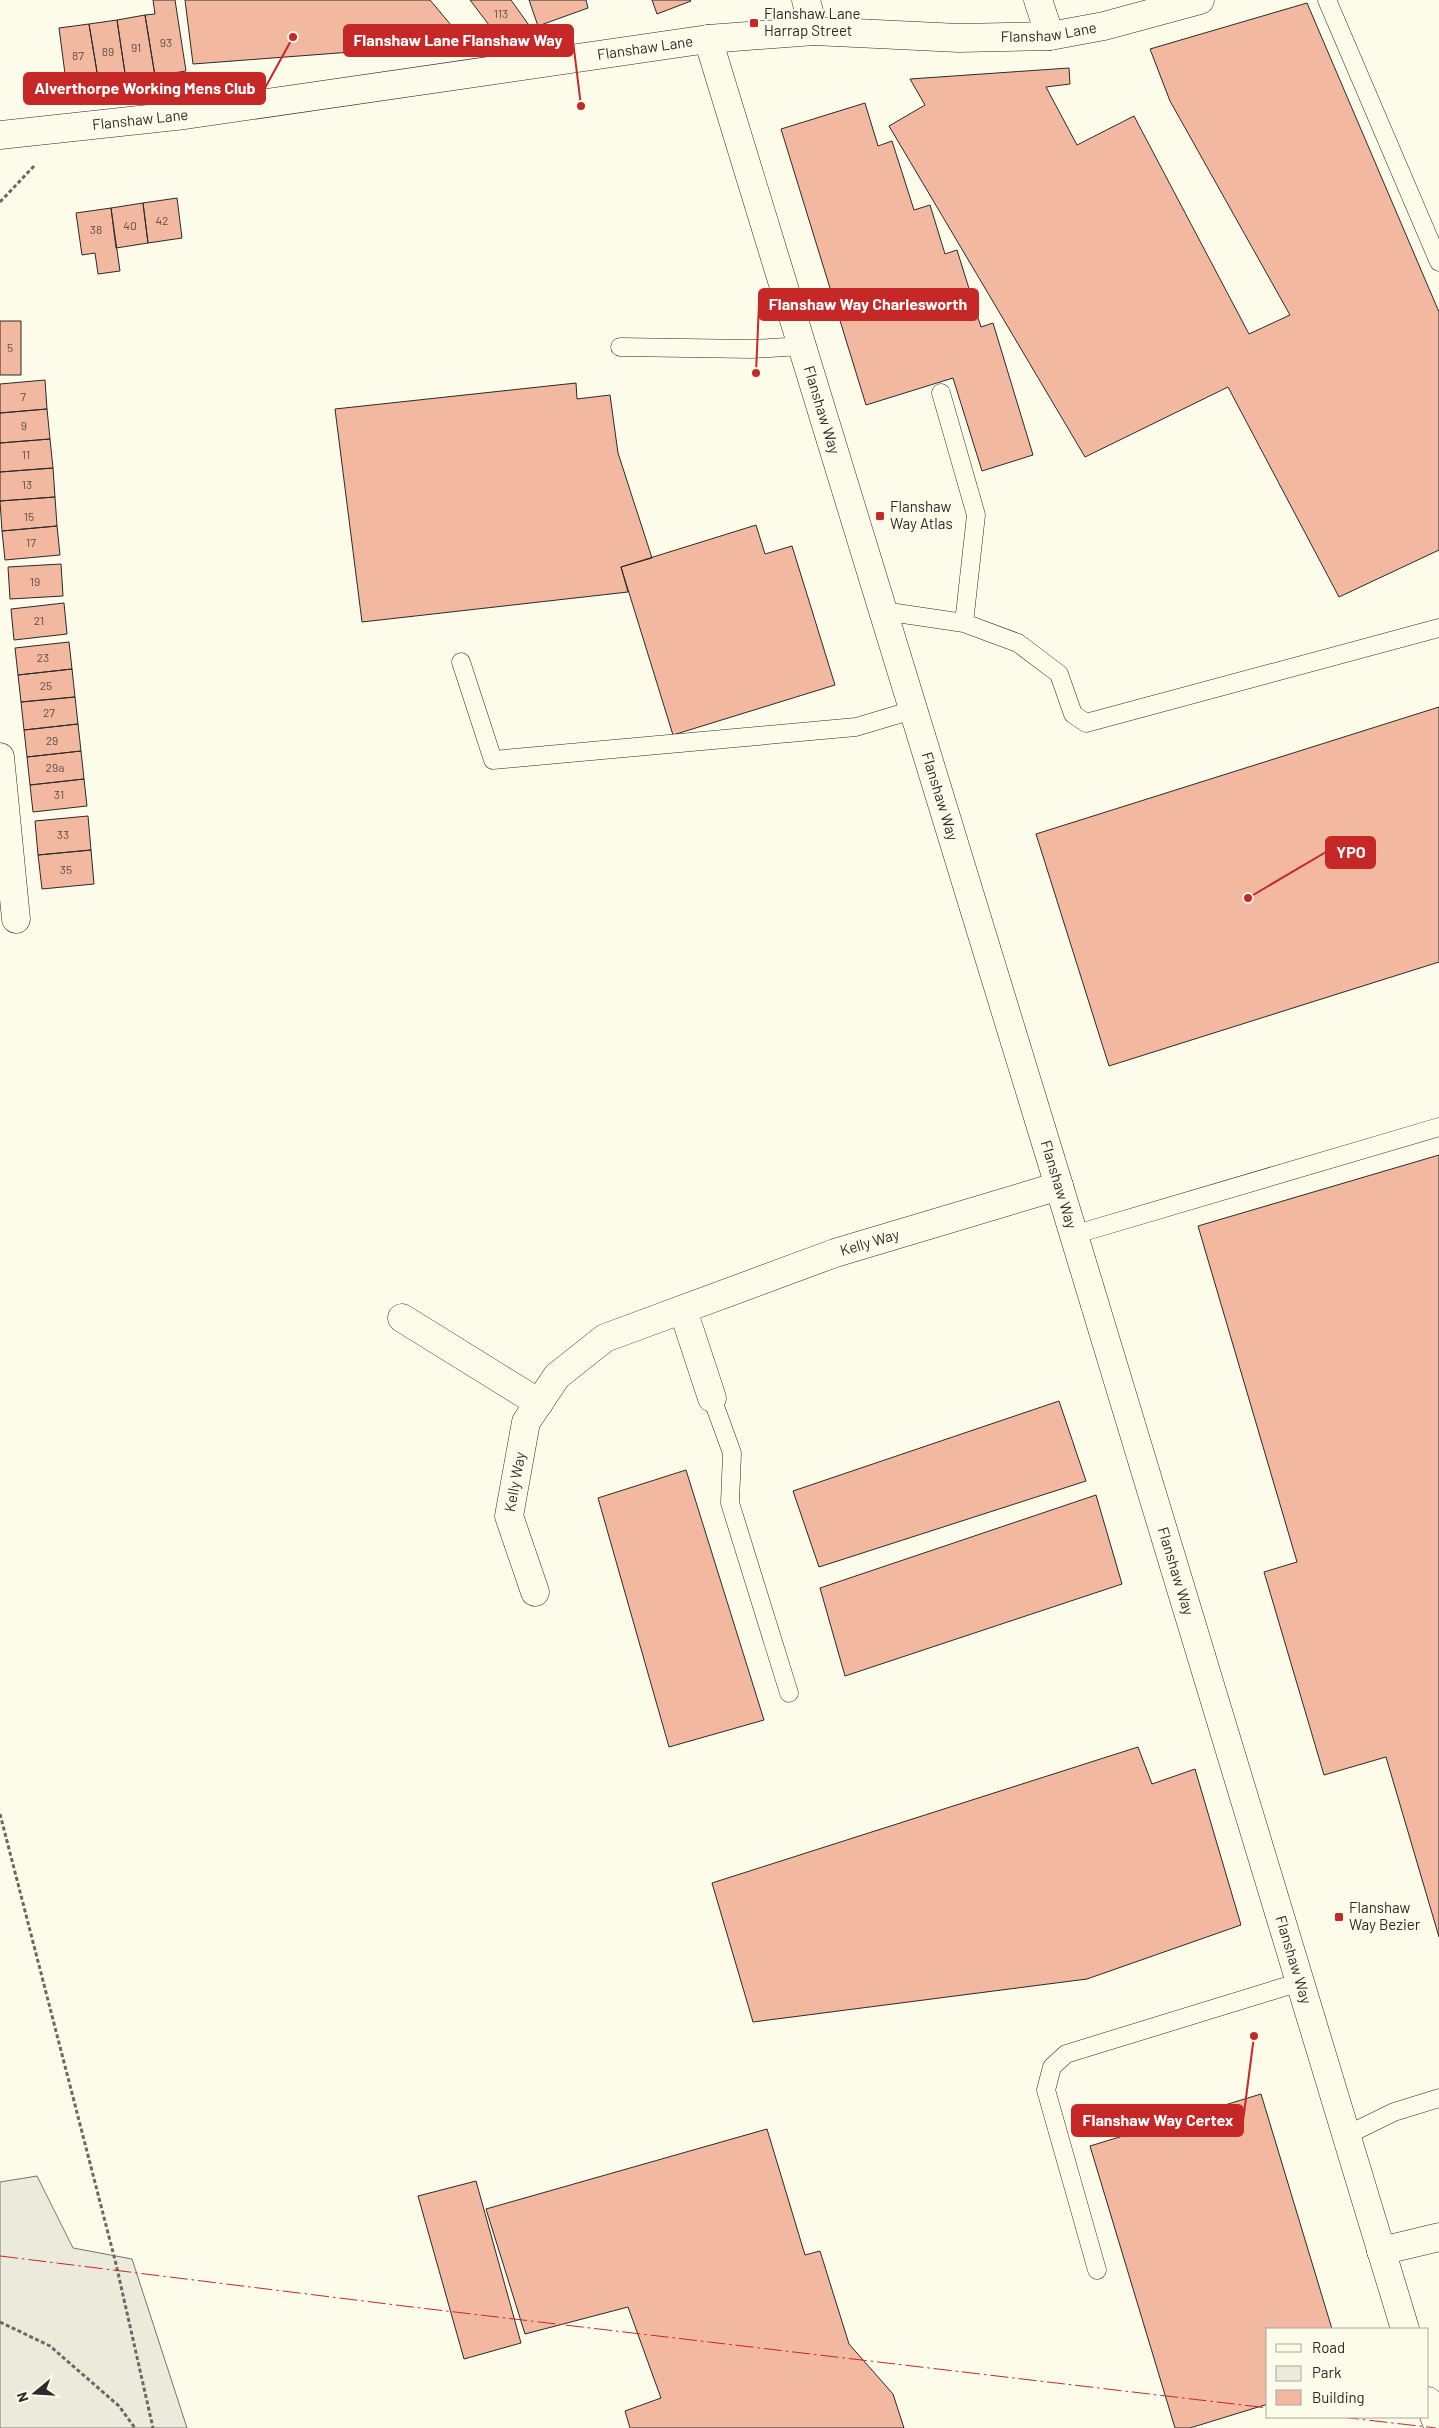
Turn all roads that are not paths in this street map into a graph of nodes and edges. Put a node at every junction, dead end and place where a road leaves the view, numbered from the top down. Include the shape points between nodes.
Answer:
1 (806, 0) edge
2 (1038, 0) edge
3 (1200, 0) edge
4 (1327, 0) edge
5 (1154, 6) edge
6 (814, 31) junction
7 (1050, 36) junction
8 (708, 39) junction
9 (0, 135) edge
10 (1439, 262) edge
11 (802, 346) junction
12 (620, 348) dead end
13 (941, 393) dead end
14 (883, 611) junction
15 (964, 623) junction
16 (1439, 628) edge
17 (461, 662) dead end
18 (913, 710) junction
19 (0, 757) edge
20 (16, 919) dead end
21 (1439, 1127) edge
22 (1059, 1186) junction
23 (1073, 1235) junction
24 (682, 1310) junction
25 (402, 1318) dead end
26 (712, 1398) joint
27 (539, 1402) junction
28 (535, 1592) dead end
29 (789, 1693) dead end
30 (1300, 1982) junction
31 (1439, 2098) edge
32 (1346, 2135) junction
33 (1439, 2237) edge
34 (1381, 2251) junction
35 (1097, 2270) dead end
36 (1405, 2328) edge
37 (1429, 2403) edge
38 (1439, 2428) edge

1 - 6 street
2 - 7 street
3 - 5 street, Flanshaw Lane
4 - 10 lane
5 - 7 street, Flanshaw Lane via 1104,26
6 - 7 street, Flanshaw Lane via 958,38
6 - 8 street, Flanshaw Lane
8 - 9 street, Flanshaw Lane via 184,115
8 - 11 street, Flanshaw Way
11 - 12 lane
11 - 14 street, Flanshaw Way
13 - 15 lane via 976,515
14 - 15 lane
14 - 18 street, Flanshaw Way
15 - 16 lane via 1018,643 1059,674 1073,714 1086,722
17 - 18 lane via 493,760 856,727
18 - 22 street, Flanshaw Way
19 - 20 street
21 - 23 lane
22 - 23 street, Flanshaw Way
22 - 24 street, Kelly Way via 835,1254
23 - 30 street, Flanshaw Way
24 - 26 street
24 - 27 street, Kelly Way via 605,1338 557,1376
25 - 27 street
26 - 29 lane via 732,1453 730,1503
27 - 28 street, Kelly Way via 526,1422 509,1516
30 - 32 street, Flanshaw Way
30 - 35 lane via 1066,2054 1052,2067 1046,2090
31 - 32 lane via 1394,2112
32 - 34 street, Flanshaw Way
33 - 34 street
34 - 36 street, Flanshaw Way
37 - 38 street

